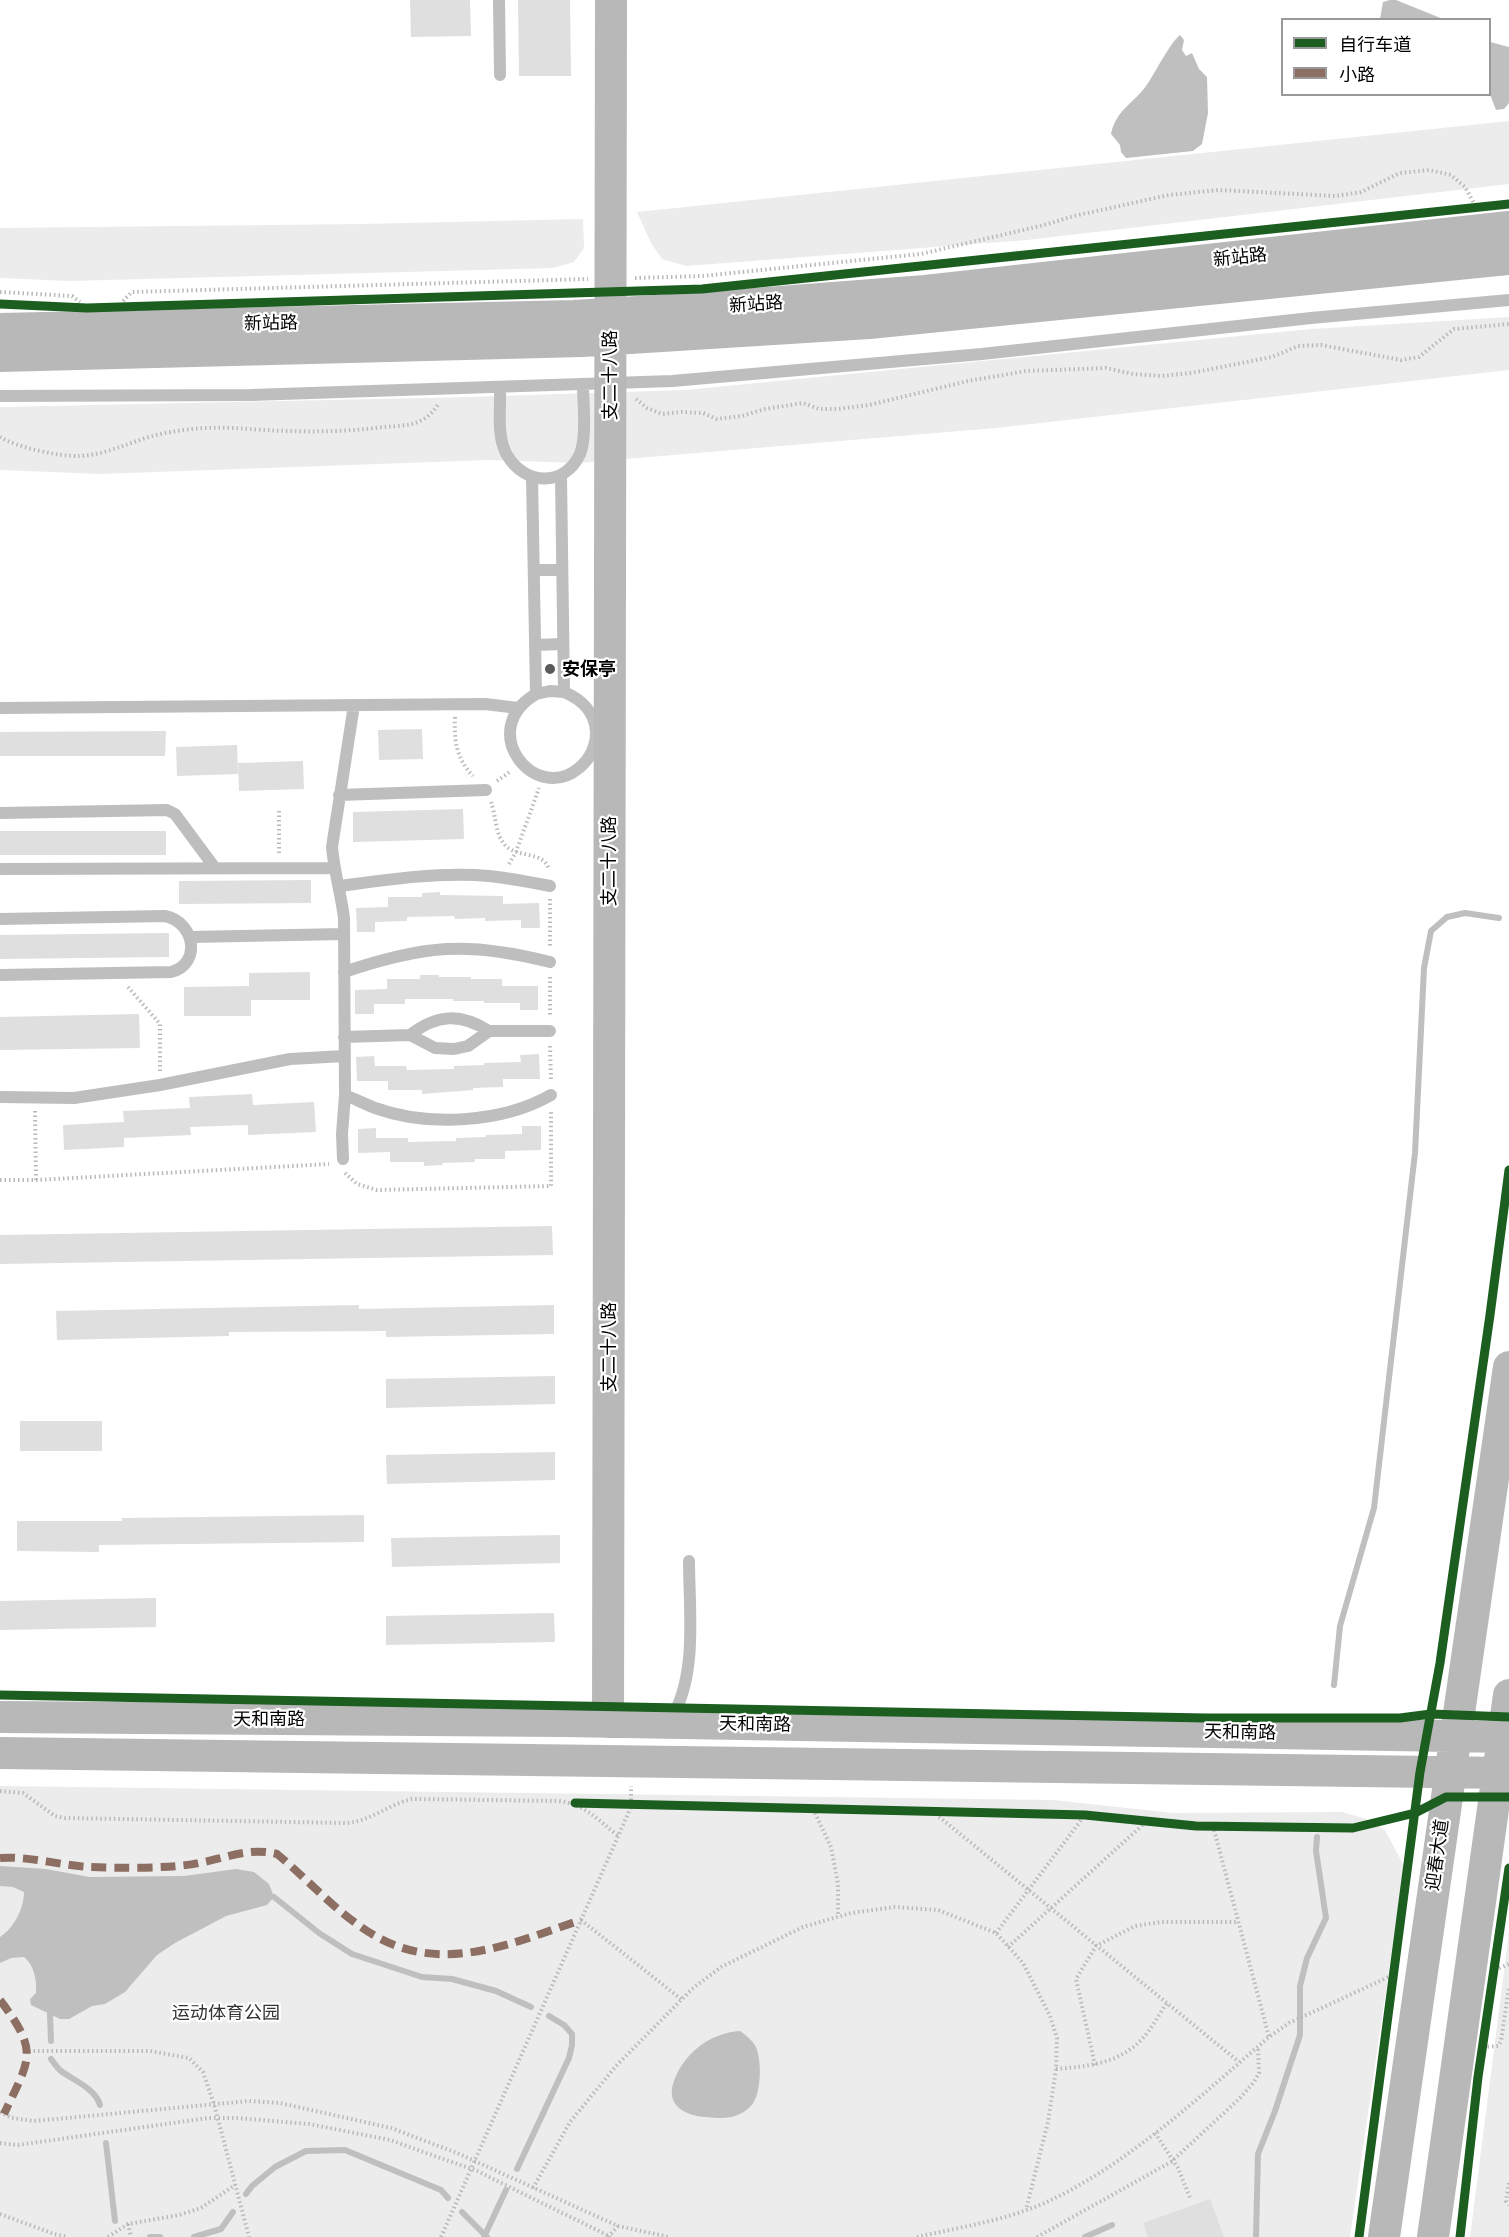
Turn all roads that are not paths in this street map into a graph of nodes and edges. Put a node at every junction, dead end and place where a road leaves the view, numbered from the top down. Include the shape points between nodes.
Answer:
1 (499, 0) edge
2 (611, 0) edge
3 (500, 75) dead end
4 (1498, 217) edge
5 (1509, 259) edge
6 (1509, 300) edge
7 (610, 326) junction
8 (0, 329) edge
9 (0, 356) edge
10 (605, 384) junction
11 (500, 387) junction
12 (0, 396) edge
13 (561, 476) junction
14 (532, 477) junction
15 (534, 570) junction
16 (562, 570) junction
17 (563, 644) junction
18 (535, 645) junction
19 (564, 692) junction
20 (536, 694) junction
21 (354, 705) junction
22 (0, 708) edge
23 (518, 708) junction
24 (486, 790) road end
25 (339, 795) junction
26 (0, 813) edge
27 (215, 868) junction
28 (335, 868) junction
29 (0, 869) edge
30 (340, 886) junction
31 (550, 886) road end
32 (0, 918) edge
33 (344, 934) junction
34 (190, 937) junction
35 (550, 962) road end
36 (344, 972) junction
37 (0, 975) edge
38 (489, 1031) junction
39 (550, 1031) road end
40 (410, 1035) junction
41 (344, 1037) junction
42 (345, 1056) junction
43 (345, 1095) junction
44 (551, 1095) road end
45 (0, 1097) edge
46 (343, 1161) road end
47 (1509, 1367) edge
48 (689, 1560) dead end
49 (1509, 1695) edge
50 (0, 1717) edge
51 (608, 1722) junction
52 (669, 1723) junction
53 (1457, 1735) junction
54 (1506, 1737) edge
55 (0, 1753) edge
56 (1449, 1772) junction
57 (1504, 1773) edge
58 (1384, 2237) edge
59 (1433, 2237) edge

1 - 3 lane
2 - 7 street, 支二十八路
4 - 7 street, 新站路 via 925,291
5 - 7 street, 新站路 via 868,323
6 - 10 lane via 982,354
7 - 8 street, 新站路 via 574,316
7 - 9 street, 新站路
7 - 10 street, 支二十八路
10 - 11 lane
10 - 13 lane via 580,454
10 - 51 street, 支二十八路
11 - 12 lane via 250,395
11 - 14 lane via 501,438 507,455
13 - 14 lane
13 - 16 lane
14 - 15 lane
15 - 16 lane
15 - 18 lane
16 - 17 lane
17 - 18 lane
17 - 19 lane
18 - 20 lane
19 - 20 lane
19 - 23 lane via 585,705 596,730 595,744 585,763 564,776 543,776 529,770 514,754 510,730
20 - 23 lane
21 - 22 lane
21 - 23 lane
21 - 25 lane
24 - 25 lane
25 - 28 lane via 332,847
26 - 27 lane via 167,810 175,814
27 - 28 lane
27 - 29 lane
28 - 30 lane
30 - 31 lane via 455,875
30 - 33 lane
32 - 34 lane via 165,916 180,922
33 - 34 lane
33 - 36 lane
34 - 37 lane via 189,958 180,969 171,972
35 - 36 lane via 500,951 434,948
36 - 41 lane
38 - 39 lane
38 - 40 lane via 456,1018 424,1024
38 - 40 lane via 468,1046 454,1049 435,1048
40 - 41 lane
41 - 42 lane
42 - 43 lane
42 - 45 lane via 290,1059 75,1098
43 - 44 lane via 403,1115 445,1119 515,1112
43 - 46 lane
47 - 53 street, 迎春大道
48 - 52 lane via 689,1666
49 - 54 street
50 - 51 street, 天和南路
51 - 52 street, 天和南路
52 - 53 street, 天和南路
53 - 54 street, 天和南路
53 - 56 street, 迎春大道
54 - 57 street
55 - 56 street, 天和南路
56 - 57 street, 天和南路
56 - 58 street, 迎春大道
57 - 59 street

